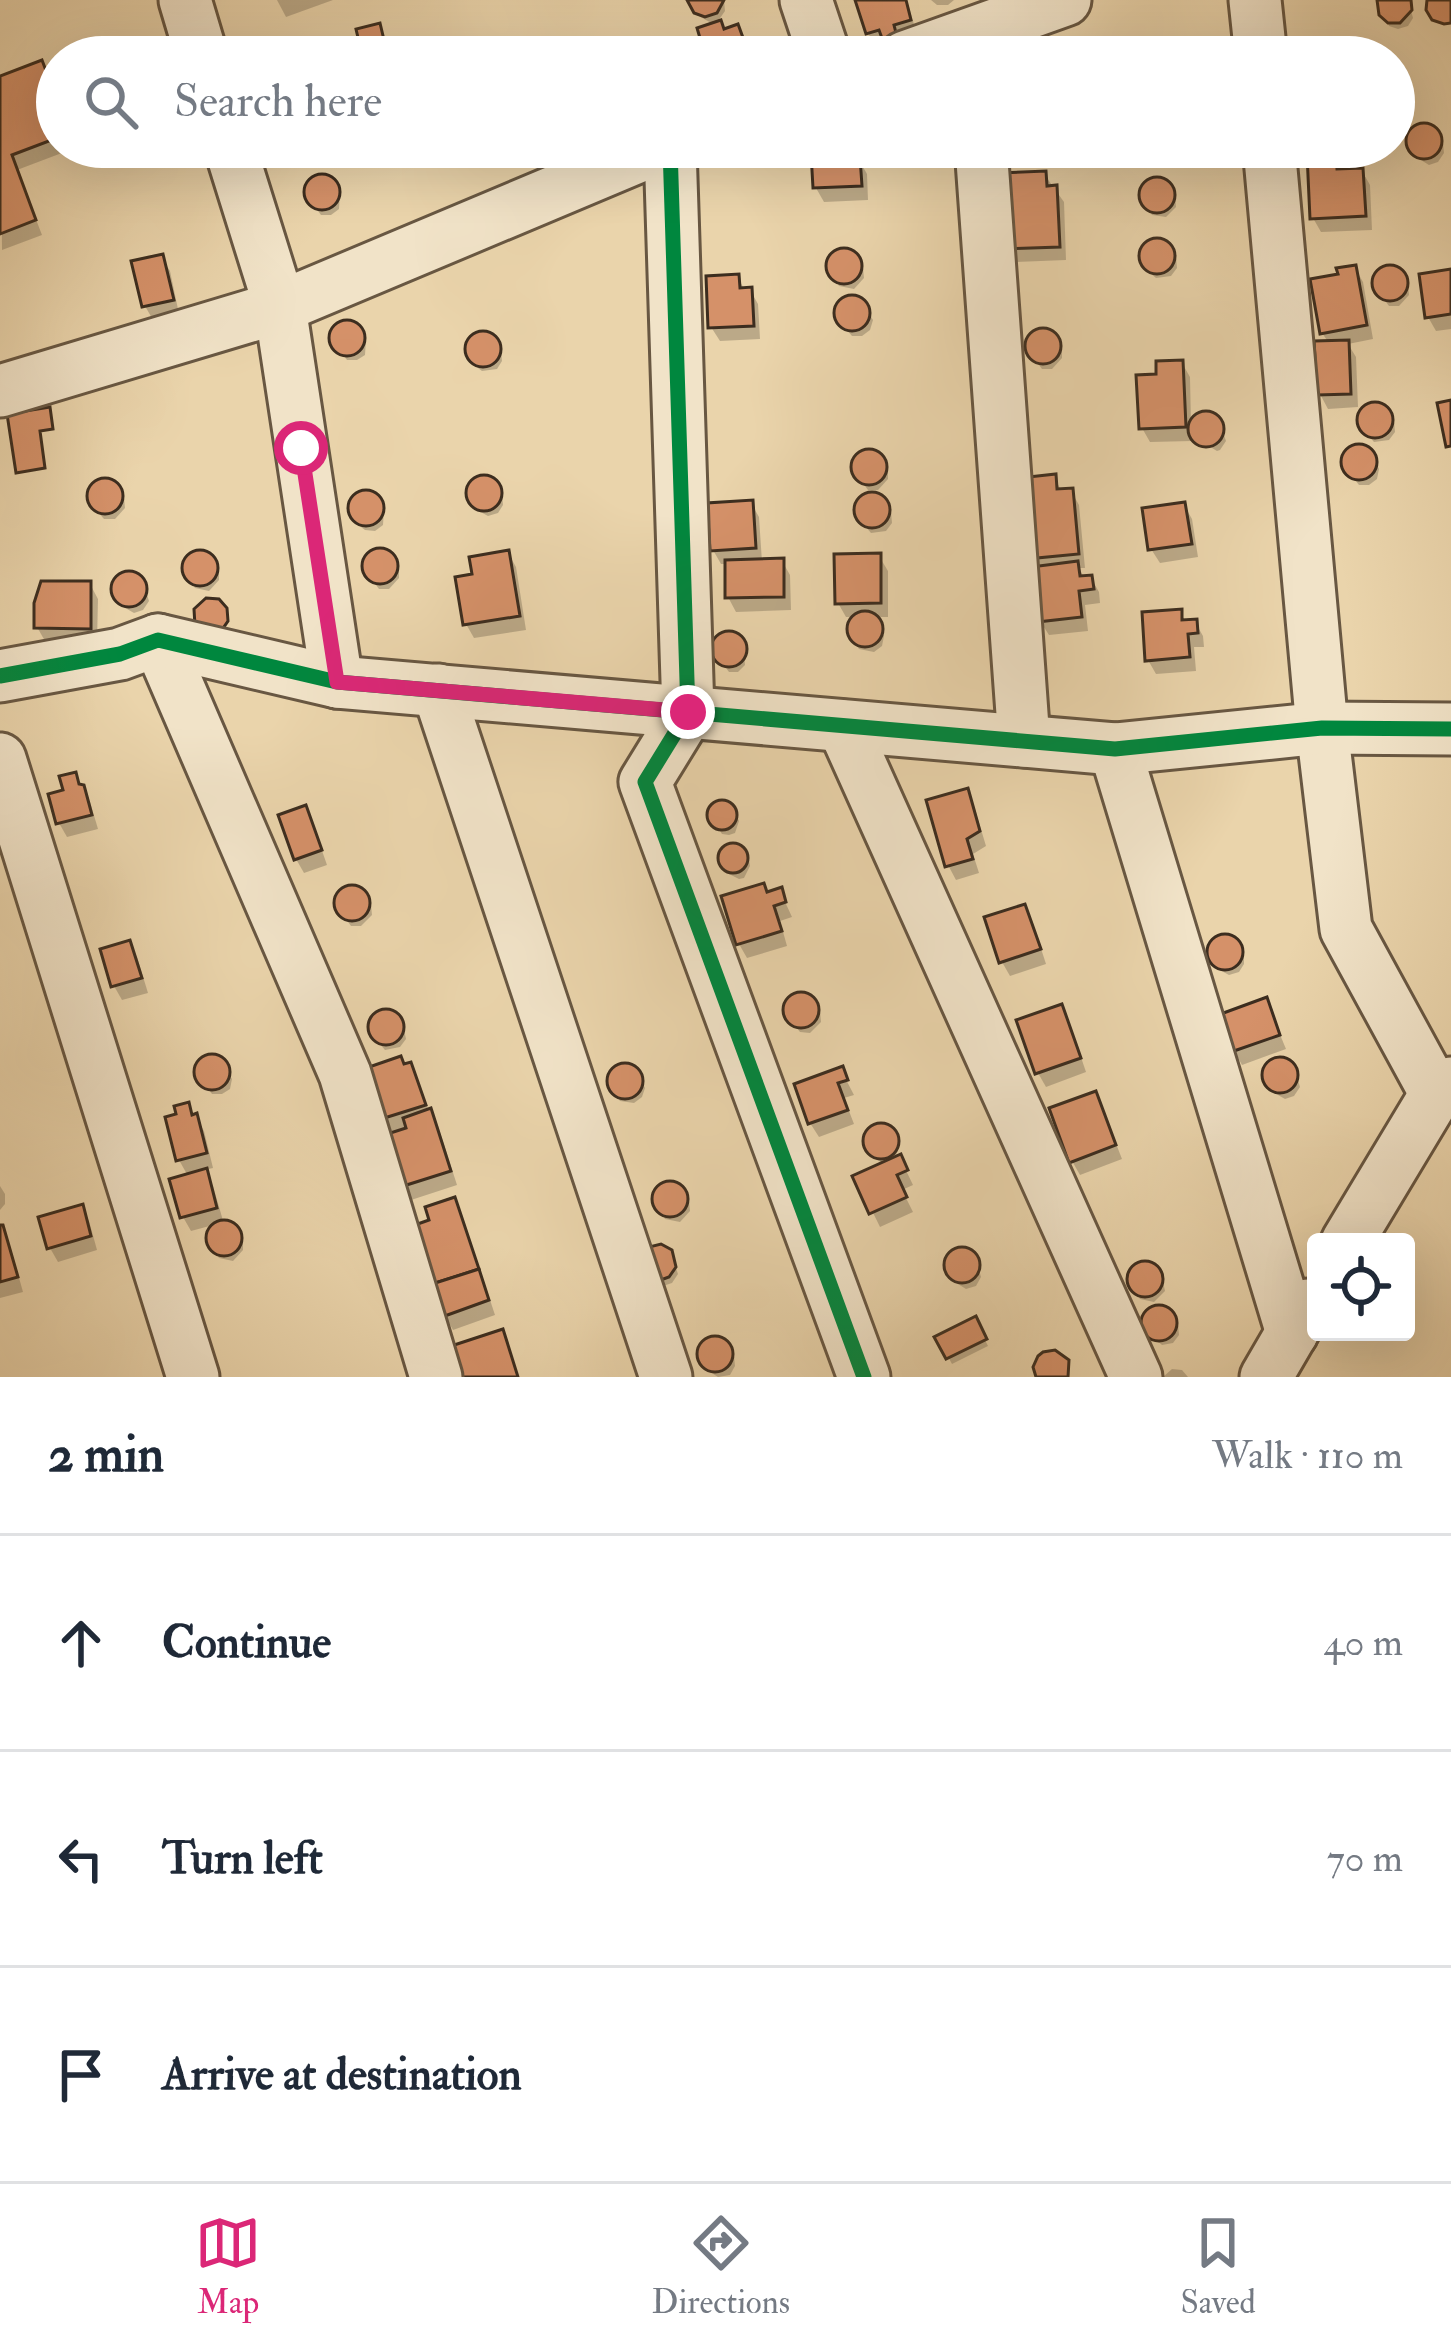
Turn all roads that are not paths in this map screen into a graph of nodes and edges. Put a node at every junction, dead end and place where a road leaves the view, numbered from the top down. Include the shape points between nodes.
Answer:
1 (185, 0) edge
2 (806, 0) edge
3 (1065, 0) edge
4 (1256, 0) edge
5 (196, 36) edge
6 (818, 36) edge
7 (992, 36) edge
8 (1259, 36) edge
9 (237, 168) edge
10 (615, 168) edge
11 (667, 168) edge
12 (983, 168) edge
13 (1271, 168) edge
14 (280, 307) junction
15 (0, 391) edge
16 (158, 640) junction
17 (0, 676) edge
18 (337, 682) junction
19 (438, 690) junction
20 (688, 712) junction
21 (843, 726) junction
22 (1322, 728) junction
23 (1451, 729) edge
24 (1024, 741) junction
25 (1115, 749) junction
26 (0, 759) edge
27 (1444, 1089) edge
28 (1353, 1233) edge
29 (1304, 1313) edge
30 (193, 1377) edge
31 (436, 1377) edge
32 (666, 1377) edge
33 (864, 1377) edge
34 (1136, 1377) edge
35 (1266, 1377) edge

1 - 5 street
2 - 6 street
3 - 7 street
4 - 8 street
9 - 14 street
10 - 14 street
11 - 20 street
12 - 24 street
13 - 22 street
14 - 15 street
14 - 18 street
16 - 17 street
16 - 18 street
16 - 31 street via 345,1074
18 - 19 street
19 - 20 street
19 - 32 street
20 - 21 street
20 - 33 street via 645,782
21 - 24 street
21 - 34 street
22 - 23 street
22 - 25 street
22 - 27 street via 1346,929
24 - 25 street
25 - 29 street
26 - 30 street
27 - 28 street
29 - 35 street

